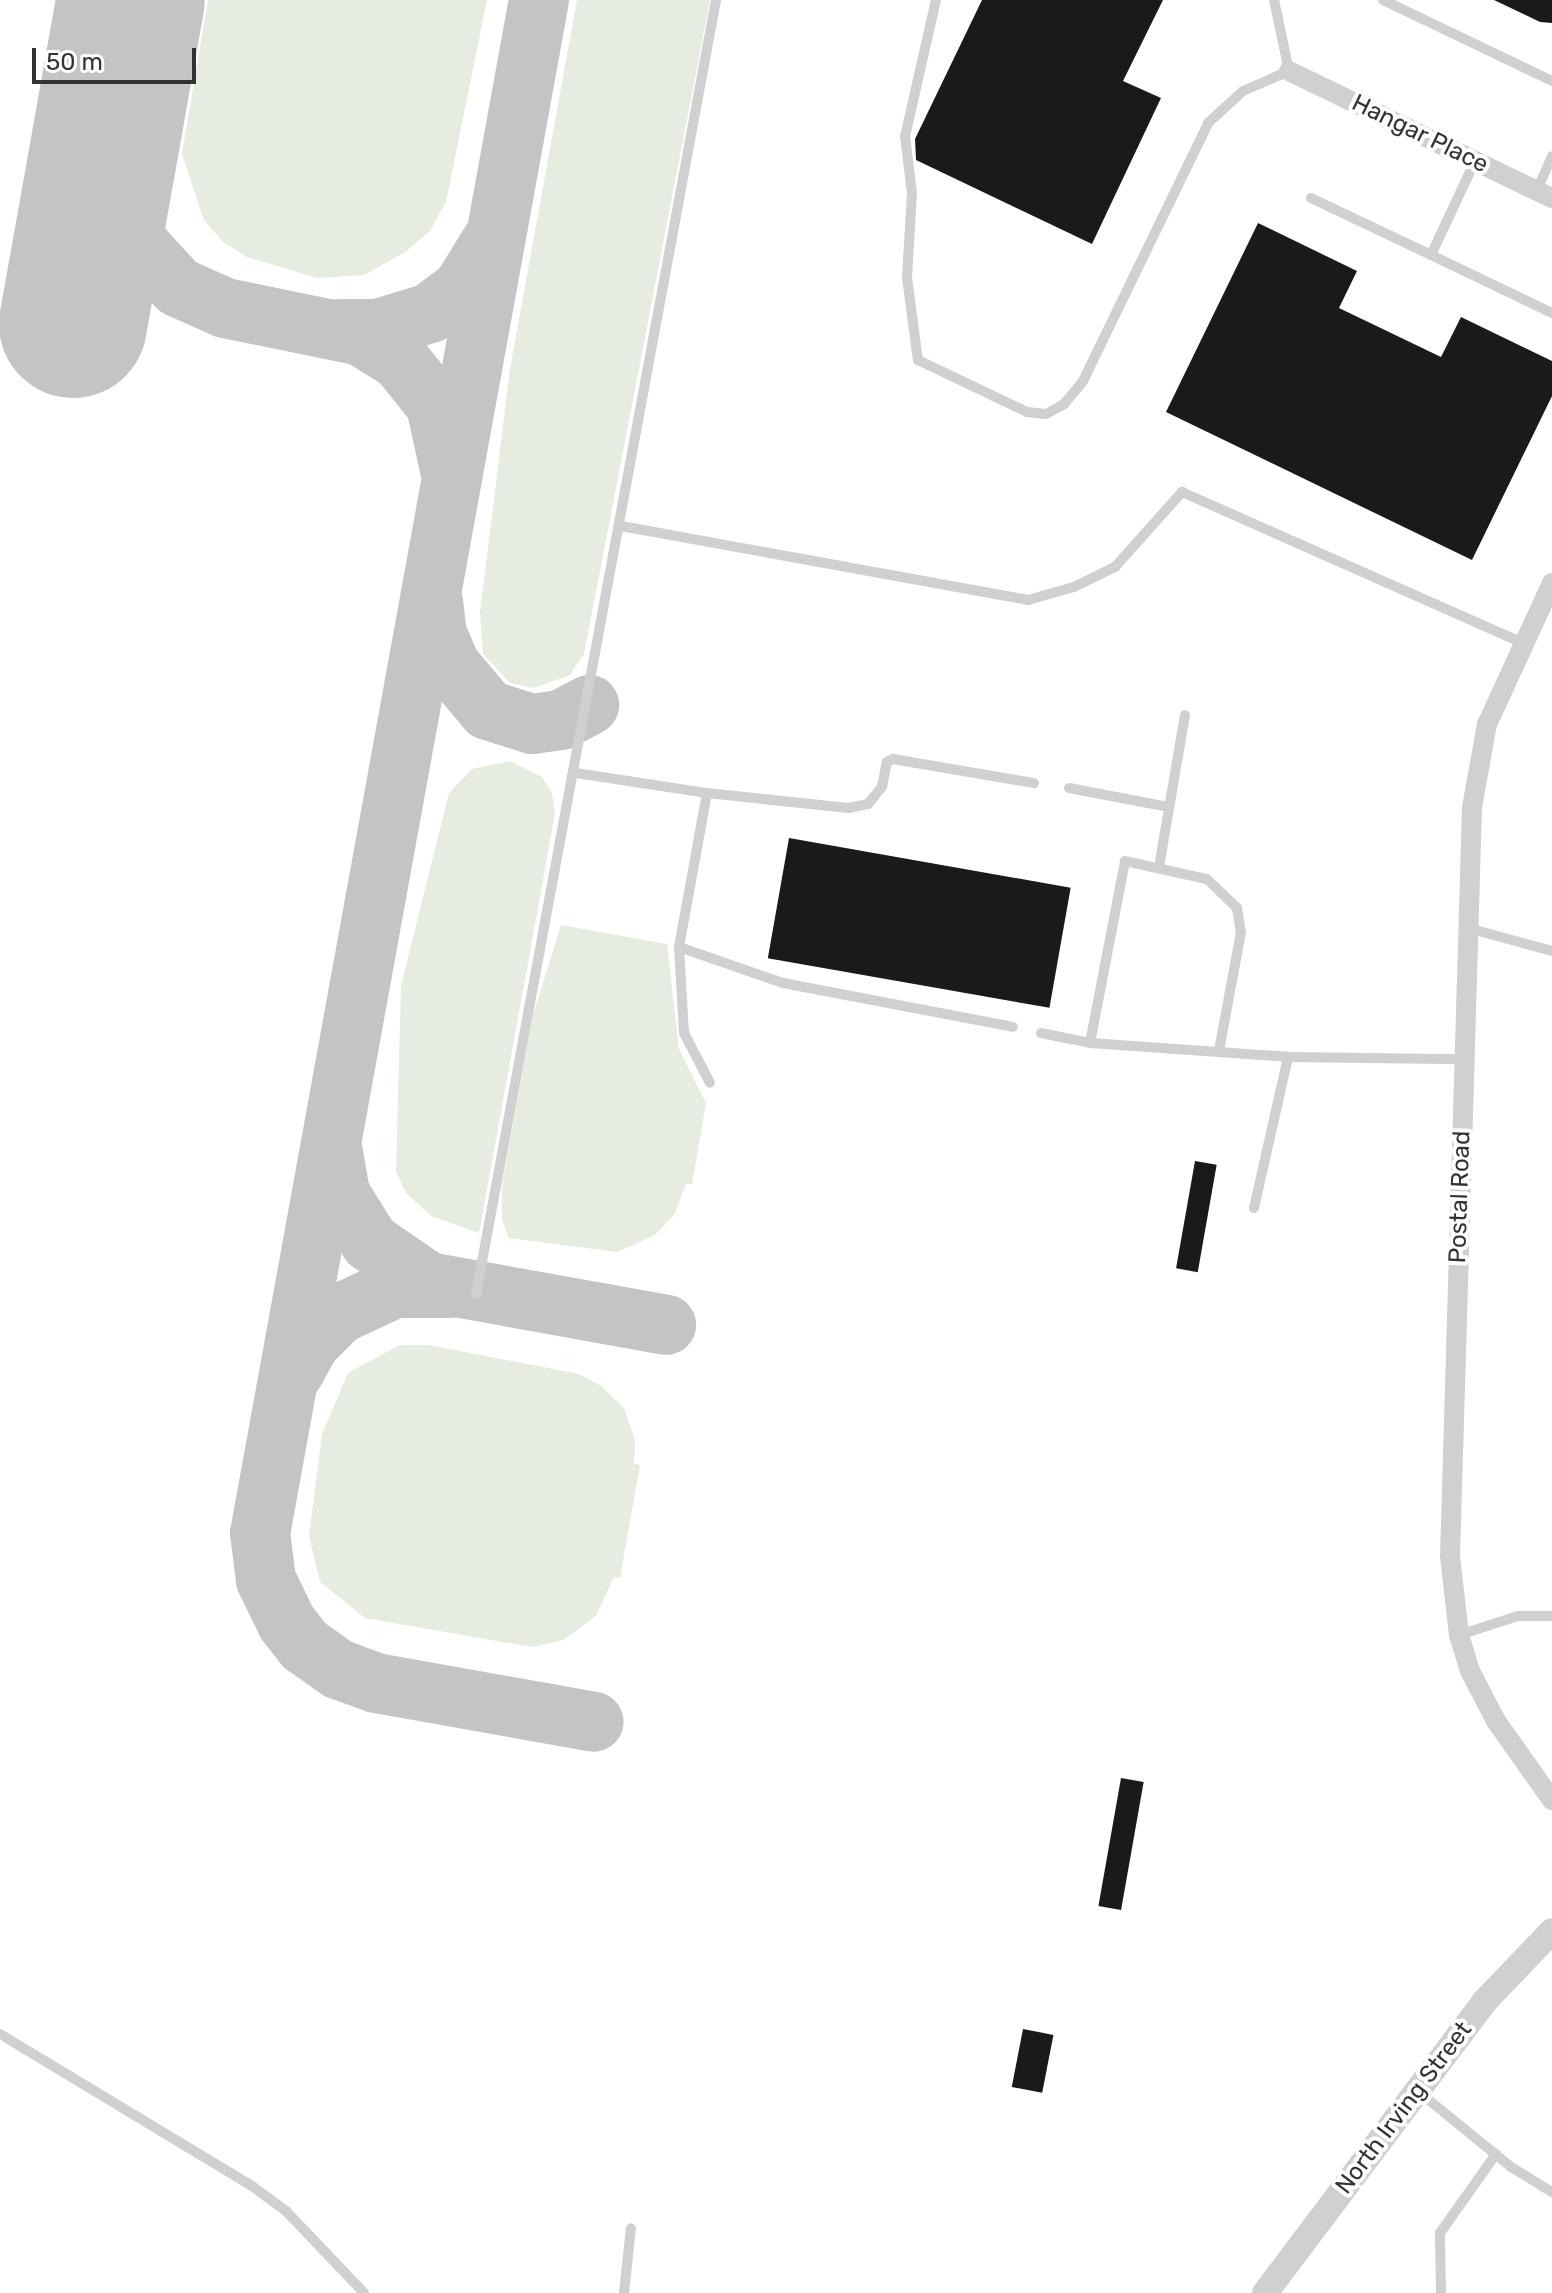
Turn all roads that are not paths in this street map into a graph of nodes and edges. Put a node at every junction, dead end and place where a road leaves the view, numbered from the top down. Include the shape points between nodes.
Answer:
1 (716, 0) edge
2 (936, 0) edge
3 (1274, 0) edge
4 (1383, 0) edge
5 (1289, 71) junction
6 (1552, 81) edge
7 (1552, 156) edge
8 (1475, 161) junction
9 (1544, 194) edge
10 (1311, 198) dead end
11 (1431, 255) junction
12 (1552, 313) edge
13 (621, 526) junction
14 (1552, 583) edge
15 (1523, 643) junction
16 (1185, 715) dead end
17 (576, 773) junction
18 (1034, 783) dead end
19 (1069, 788) dead end
20 (707, 793) junction
21 (1169, 807) junction
22 (1159, 867) junction
23 (1468, 928) junction
24 (679, 947) junction
25 (1552, 951) edge
26 (1013, 1027) dead end
27 (1041, 1033) dead end
28 (1090, 1043) junction
29 (1219, 1051) junction
30 (1288, 1057) junction
31 (1464, 1059) junction
32 (710, 1083) dead end
33 (1254, 1208) dead end
34 (476, 1294) dead end
35 (1552, 1616) edge
36 (1459, 1635) junction
37 (1552, 1800) edge
38 (1552, 1931) edge
39 (0, 2034) edge
40 (1418, 2091) junction
41 (1496, 2154) junction
42 (1552, 2192) edge
43 (631, 2228) dead end
44 (364, 2293) edge
45 (624, 2293) edge
46 (1265, 2293) edge
47 (1441, 2293) edge

1 - 13 lane
2 - 5 lane via 905,136 912,193 907,277 918,360 1027,412 1046,414 1083,381 1208,123 1243,91
3 - 5 lane
4 - 6 lane
5 - 8 street, Hangar Place
7 - 9 lane
8 - 9 street, Hangar Place
8 - 11 lane
10 - 11 lane
11 - 12 lane
13 - 15 lane via 1028,600 1074,587 1115,567 1182,492
13 - 17 lane
14 - 15 street, Postal Road
15 - 23 street, Postal Road via 1500,690 1478,759
16 - 21 lane
17 - 20 lane
17 - 34 lane via 519,1047
18 - 20 lane via 893,759 868,804 848,808
19 - 21 lane
20 - 24 lane
21 - 22 lane
22 - 28 lane via 1125,861
22 - 29 lane via 1207,879 1237,908 1241,932
23 - 25 lane
23 - 31 street, Postal Road
24 - 26 lane via 783,983
24 - 32 lane via 684,1033
27 - 28 lane
28 - 29 lane
29 - 30 lane
30 - 31 lane
30 - 33 lane
31 - 36 street, Postal Road via 1450,1556
35 - 36 lane via 1518,1616
36 - 37 street, Postal Road via 1486,1705
38 - 40 street, North Irving Street via 1484,2002
39 - 44 lane via 252,2186 286,2211
40 - 41 lane
40 - 46 street, North Irving Street
41 - 42 lane
41 - 47 lane via 1440,2233
43 - 45 lane

